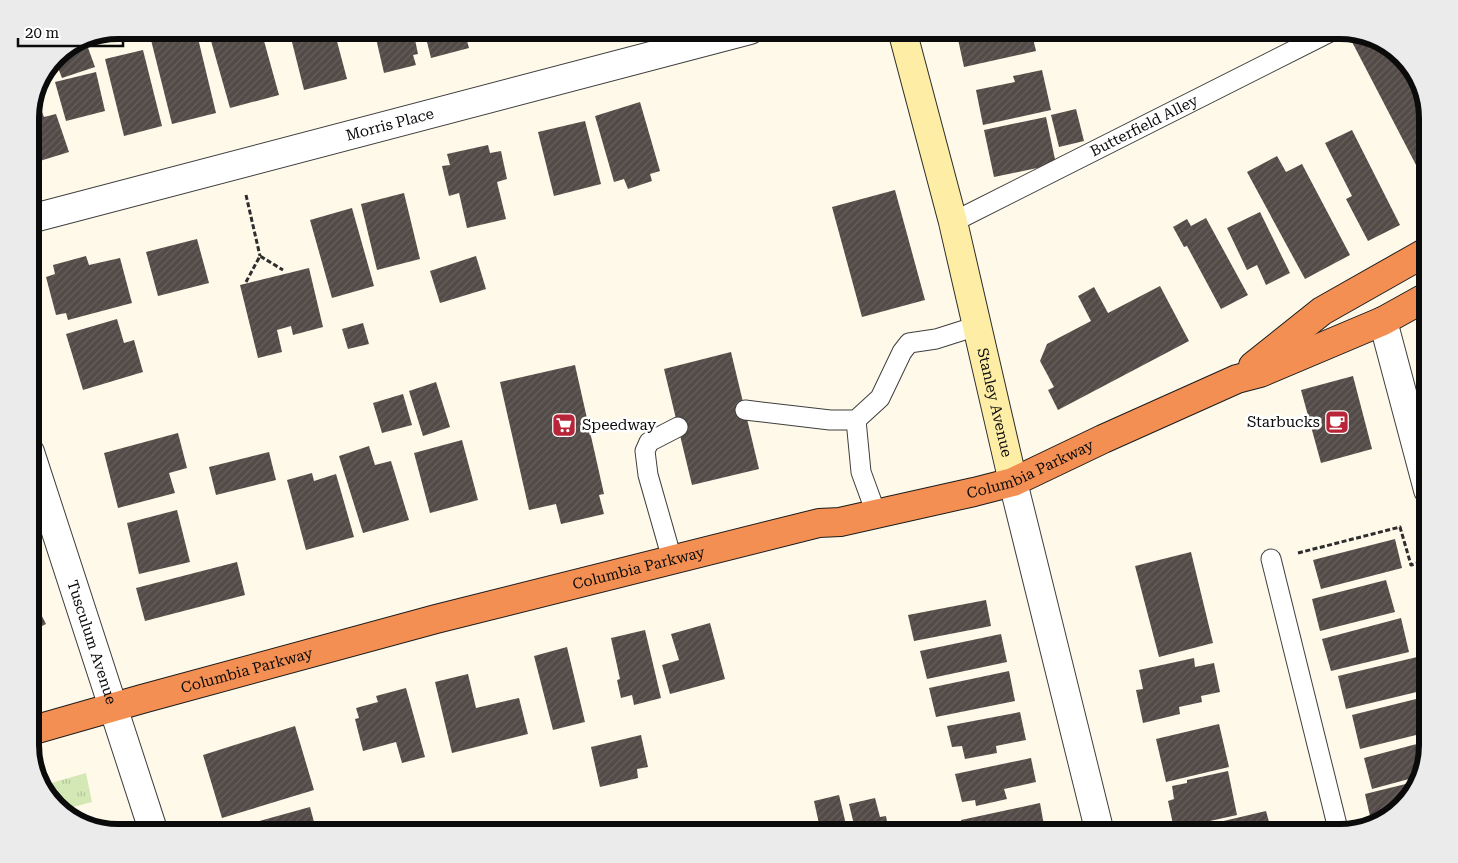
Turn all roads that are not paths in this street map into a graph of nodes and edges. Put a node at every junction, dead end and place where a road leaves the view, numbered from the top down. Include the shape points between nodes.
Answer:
1 (716, 39) edge
2 (904, 39) edge
3 (1316, 39) edge
4 (39, 217) edge
5 (953, 222) junction
6 (1419, 256) edge
7 (1419, 301) edge
8 (1383, 321) junction
9 (977, 326) junction
10 (1237, 379) junction
11 (745, 410) dead end
12 (856, 420) junction
13 (678, 427) dead end
14 (1419, 456) edge
15 (39, 479) edge
16 (1013, 482) junction
17 (876, 513) junction
18 (672, 559) junction
19 (1271, 559) road end
20 (114, 707) junction
21 (39, 728) edge
22 (151, 824) edge
23 (1098, 824) edge
24 (1337, 824) edge

1 - 4 street, Morris Place
2 - 5 street, Stanley Avenue
3 - 5 lane, Butterfield Alley
5 - 9 street, Stanley Avenue
6 - 10 highway, Columbia Parkway via 1322,311
7 - 8 highway, Columbia Parkway
8 - 10 highway, Columbia Parkway via 1260,373
8 - 14 street
9 - 12 lane via 936,339 909,343 880,398
9 - 16 street, Stanley Avenue
10 - 16 highway, Columbia Parkway
11 - 12 lane
12 - 17 lane via 861,472
13 - 18 lane via 649,442 645,451 648,475
15 - 20 street, Tusculum Avenue
16 - 17 highway, Columbia Parkway
16 - 23 street, Stanley Avenue
17 - 18 highway, Columbia Parkway via 840,522 819,522
18 - 20 highway, Columbia Parkway via 436,619
19 - 24 lane
20 - 21 highway, Columbia Parkway
20 - 22 street, Tusculum Avenue

